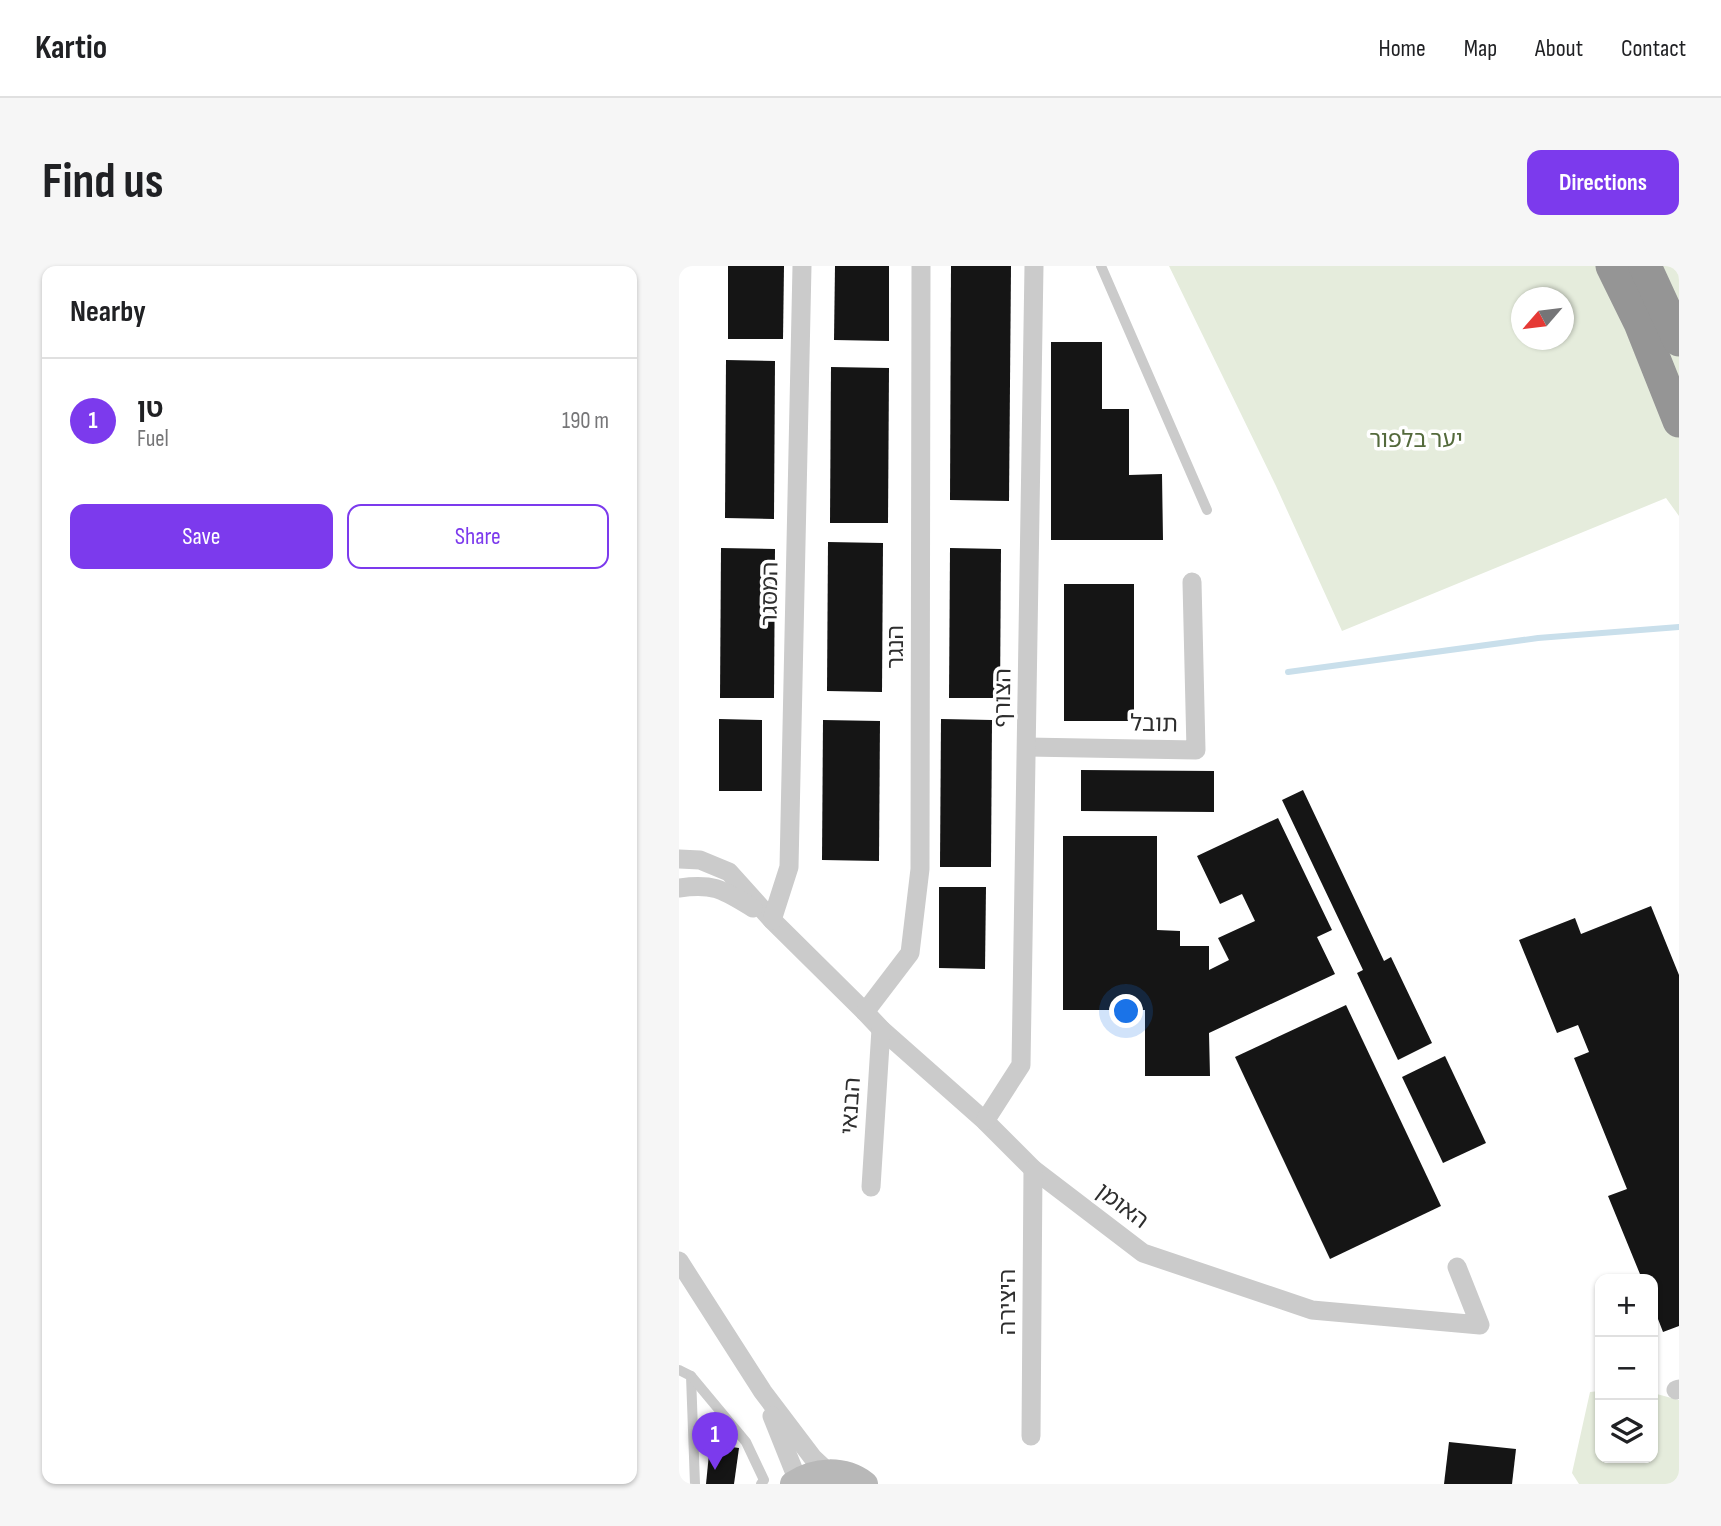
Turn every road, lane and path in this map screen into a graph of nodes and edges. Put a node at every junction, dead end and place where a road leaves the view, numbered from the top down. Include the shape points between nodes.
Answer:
1 (802, 266) edge
2 (921, 266) edge
3 (1034, 266) edge
4 (1101, 266) edge
5 (1612, 266) edge
6 (1645, 266) edge
7 (1679, 340) edge
8 (1679, 421) edge
9 (1207, 510) dead end
10 (1192, 582) dead end
11 (1027, 747) junction
12 (679, 859) edge
13 (679, 888) edge
14 (772, 920) junction
15 (865, 1012) junction
16 (880, 1029) junction
17 (985, 1121) junction
18 (1033, 1169) junction
19 (871, 1187) dead end
20 (679, 1261) edge
21 (1457, 1267) dead end
22 (679, 1370) edge
23 (691, 1376) junction
24 (762, 1392) junction
25 (1031, 1436) dead end
26 (828, 1472) junction
27 (794, 1483) edge
28 (695, 1484) edge
29 (761, 1484) edge
30 (865, 1484) edge

1 - 14 street, המסגר via 789,867
2 - 15 street, הנגר via 921,869 910,953
3 - 11 street, הצורף
4 - 9 lane
5 - 8 highway
6 - 7 highway
10 - 11 street, תובל via 1196,750
11 - 17 street, הצורף via 1021,1065
12 - 14 street via 700,860 729,872
13 - 14 street via 722,889
14 - 15 street, האומן
15 - 16 street, האומן
16 - 17 street, האומן
16 - 19 street, הבנאי
17 - 18 street, האומן
18 - 21 street, האומן via 1143,1253 1312,1310 1480,1325
18 - 25 street, היצירה
20 - 24 street
22 - 23 lane
23 - 28 lane
23 - 29 lane via 746,1442 764,1480
24 - 26 street
24 - 27 street via 795,1471
26 - 27 main road
26 - 30 main road

